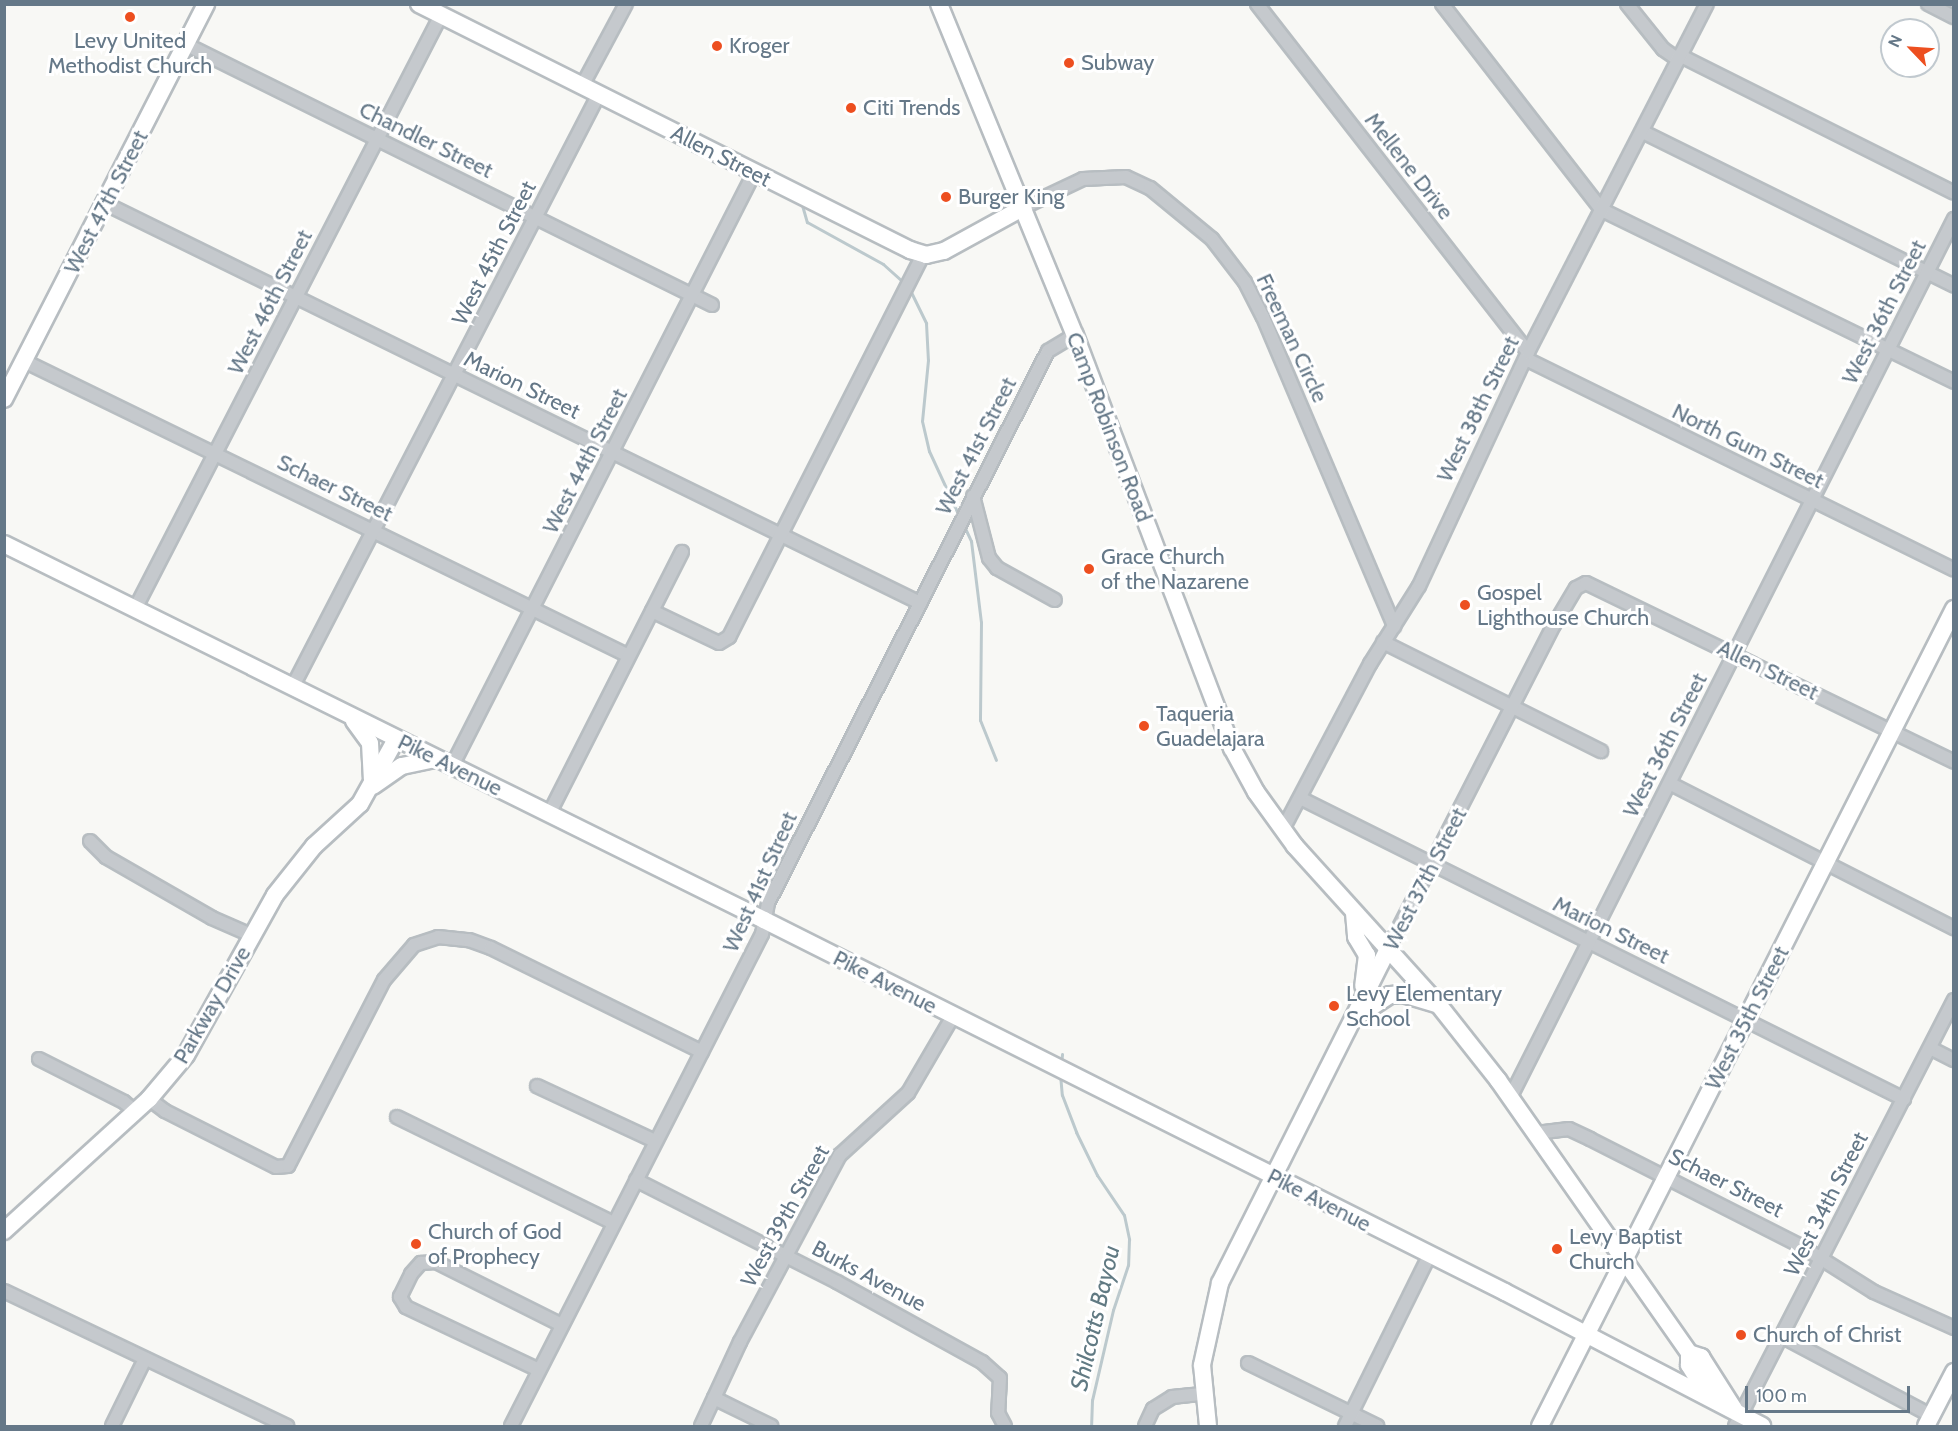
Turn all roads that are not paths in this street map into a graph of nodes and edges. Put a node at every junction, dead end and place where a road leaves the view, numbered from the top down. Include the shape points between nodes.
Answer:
1 (206, 4) edge
2 (419, 4) edge
3 (626, 4) edge
4 (939, 4) edge
5 (1257, 4) edge
6 (1442, 4) edge
7 (1627, 4) edge
8 (1707, 4) edge
9 (1928, 4) edge
10 (441, 15) junction
11 (1953, 17) edge
12 (185, 44) junction
13 (1680, 58) junction
14 (582, 86) junction
15 (598, 94) junction
16 (1642, 132) junction
17 (377, 139) junction
18 (754, 173) junction
19 (1953, 193) edge
20 (106, 204) junction
21 (1024, 207) junction
22 (1602, 210) junction
23 (536, 217) junction
24 (1953, 219) edge
25 (923, 254) junction
26 (1927, 273) junction
27 (1953, 286) edge
28 (693, 295) junction
29 (296, 297) junction
30 (712, 305) dead end
31 (1075, 335) junction
32 (1887, 351) junction
33 (1527, 356) junction
34 (24, 360) junction
35 (454, 375) junction
36 (1953, 382) edge
37 (4, 399) edge
38 (216, 453) junction
39 (613, 453) junction
40 (1812, 501) junction
41 (970, 502) junction
42 (374, 531) junction
43 (780, 535) junction
44 (4, 544) edge
45 (682, 552) dead end
46 (1953, 570) edge
47 (1582, 585) joint
48 (1055, 600) dead end
49 (920, 603) junction
50 (136, 607) junction
51 (534, 609) junction
52 (1953, 609) edge
53 (652, 610) junction
54 (1394, 626) junction
55 (1383, 642) junction
56 (1735, 654) junction
57 (627, 655) junction
58 (293, 686) junction
59 (1514, 707) junction
60 (346, 714) junction
61 (1892, 731) junction
62 (396, 739) junction
63 (1601, 751) dead end
64 (436, 759) junction
65 (1953, 762) edge
66 (452, 766) junction
67 (1671, 784) junction
68 (372, 786) junction
69 (1300, 798) junction
70 (549, 814) junction
71 (1282, 829) junction
72 (90, 842) dead end
73 (1825, 862) junction
74 (1432, 864) junction
75 (1354, 913) junction
76 (764, 920) junction
77 (1953, 928) edge
78 (253, 936) junction
79 (1589, 942) junction
80 (1388, 949) junction
81 (1953, 1000) edge
82 (1362, 1001) junction
83 (1438, 1004) junction
84 (953, 1017) junction
85 (1352, 1019) junction
86 (1746, 1021) junction
87 (1930, 1048) junction
88 (702, 1052) junction
89 (39, 1059) dead end
90 (1953, 1060) edge
91 (537, 1086) dead end
92 (1510, 1098) junction
93 (149, 1099) junction
94 (1904, 1099) junction
95 (136, 1112) junction
96 (397, 1117) dead end
97 (1536, 1133) junction
98 (656, 1141) junction
99 (1666, 1175) junction
100 (1271, 1177) junction
101 (636, 1180) junction
102 (613, 1223) junction
103 (4, 1231) edge
104 (1429, 1256) junction
105 (788, 1257) junction
106 (1623, 1260) junction
107 (1821, 1260) junction
108 (4, 1291) edge
109 (562, 1325) junction
110 (1953, 1328) edge
111 (1585, 1333) junction
112 (1783, 1337) junction
113 (1689, 1353) junction
114 (145, 1359) junction
115 (1248, 1363) dead end
116 (539, 1370) junction
117 (1953, 1372) edge
118 (1202, 1394) junction
119 (714, 1398) junction
120 (1709, 1398) junction
121 (1351, 1414) junction
122 (1737, 1417) edge
123 (1929, 1421) edge
124 (112, 1426) edge
125 (287, 1426) edge
126 (511, 1426) edge
127 (700, 1426) edge
128 (771, 1426) edge
129 (1005, 1426) edge
130 (1144, 1426) edge
131 (1208, 1426) edge
132 (1345, 1426) edge
133 (1377, 1426) edge
134 (1540, 1426) edge
135 (1762, 1426) edge

1 - 12 street, West 47th Street
2 - 10 street, Allen Street
3 - 14 street
4 - 21 street, Camp Robinson Road
5 - 33 street, Mellene Drive
6 - 22 street
7 - 13 street via 1663,49
8 - 13 street, West 38th Street
9 - 11 street
10 - 14 street, Allen Street
10 - 17 street, West 46th Street
12 - 17 street, Chandler Street
12 - 20 street, West 47th Street
13 - 16 street, West 38th Street
13 - 19 street
14 - 15 street, Allen Street
15 - 18 street, Allen Street
15 - 23 street, West 45th Street
16 - 22 street, West 38th Street
16 - 26 street
17 - 23 street, Chandler Street
17 - 29 street, West 46th Street
18 - 25 street, Allen Street
18 - 28 street, West 44th Street
20 - 29 street, Marion Street
20 - 34 street, West 47th Street
21 - 25 street via 944,251
21 - 31 street, Camp Robinson Road
21 - 54 street, Freeman Circle via 1083,179 1126,177 1150,188 1212,238 1245,282 1263,318
22 - 32 street
22 - 33 street, West 38th Street
23 - 28 street, Chandler Street
23 - 35 street, West 45th Street
24 - 26 street, West 36th Street
25 - 43 street
26 - 27 street
26 - 32 street, West 36th Street
28 - 30 street, Chandler Street
28 - 39 street, West 44th Street
29 - 35 street, Marion Street
29 - 38 street, West 46th Street
31 - 41 street, West 41st Street via 1048,351
31 - 71 street, Camp Robinson Road via 1223,728 1256,792
32 - 36 street
32 - 40 street, West 36th Street
33 - 40 street, North Gum Street
33 - 54 street, West 38th Street via 1419,586
34 - 37 street, West 47th Street
34 - 38 street, Schaer Street
35 - 39 street, Marion Street
35 - 42 street, West 45th Street
38 - 42 street, Schaer Street
38 - 50 street, West 46th Street
39 - 43 street, Marion Street
39 - 51 street, West 44th Street
40 - 46 street, North Gum Street
40 - 56 street, West 36th Street
41 - 48 street via 989,558 997,568
41 - 49 street, West 41st Street
42 - 51 street, Schaer Street
42 - 58 street, West 45th Street
43 - 49 street, Marion Street
43 - 53 street via 729,637 722,642
44 - 50 street, Pike Avenue
45 - 53 street
47 - 56 street, Allen Street via 1594,584
47 - 59 street, West 37th Street via 1571,594
49 - 76 street, West 41st Street via 768,903
50 - 58 street, Pike Avenue
51 - 57 street, Schaer Street
51 - 66 street, West 44th Street
52 - 61 street, West 35th Street
53 - 57 street
54 - 55 street, West 38th Street
55 - 59 street
55 - 69 street, West 38th Street
56 - 61 street, Allen Street
56 - 67 street, West 36th Street
57 - 70 street
58 - 60 street, Pike Avenue
59 - 63 street
59 - 74 street, West 37th Street
60 - 62 street, Pike Avenue
60 - 68 street via 362,728 370,743
61 - 65 street, Allen Street
61 - 73 street, West 35th Street
62 - 64 street, Pike Avenue
62 - 68 street, Parkway Drive
64 - 66 street, Pike Avenue
64 - 68 street, Parkway Drive via 402,766
66 - 70 street, Pike Avenue
67 - 73 street
67 - 79 street, West 36th Street
68 - 78 street, Parkway Drive via 360,804 298,864
69 - 71 street, West 38th Street
69 - 74 street, Marion Street
70 - 76 street, Pike Avenue
71 - 75 street, Camp Robinson Road
72 - 78 street via 106,857 212,918
73 - 77 street
73 - 86 street, West 35th Street
74 - 79 street, Marion Street
74 - 80 street, West 37th Street
75 - 80 street, Camp Robinson Road
75 - 82 street via 1356,937 1367,955
76 - 84 street, Pike Avenue
76 - 88 street, West 41st Street via 762,934
78 - 93 street, Parkway Drive via 203,1030
79 - 86 street, Marion Street
79 - 92 street, West 36th Street
80 - 82 street, West 37th Street
80 - 83 street, Camp Robinson Road
81 - 87 street, West 34th Street
82 - 85 street, West 37th Street
83 - 85 street via 1403,994 1390,995
83 - 92 street, Camp Robinson Road
84 - 100 street, Pike Avenue
84 - 105 street, West 39th Street via 908,1093 840,1155
85 - 100 street, West 37th Street
86 - 94 street, Marion Street
86 - 99 street, West 35th Street
87 - 90 street
87 - 94 street, West 34th Street
88 - 93 street via 480,944 450,938 423,941 405,952 384,980 293,1162 285,1167 276,1167
88 - 98 street, West 41st Street
89 - 95 street via 124,1102
91 - 98 street
92 - 97 street, Camp Robinson Road
93 - 95 street, Parkway Drive
94 - 107 street, West 34th Street
95 - 103 street, Parkway Drive
96 - 102 street
97 - 99 street, Schaer Street via 1569,1129
97 - 106 street, Camp Robinson Road
98 - 101 street, West 41st Street
99 - 106 street, West 35th Street
99 - 107 street, Schaer Street
100 - 104 street, Pike Avenue
100 - 118 street, West 37th Street via 1220,1283 1205,1337
101 - 102 street, West 41st Street
101 - 105 street, Burks Avenue
102 - 109 street, West 41st Street
104 - 111 street, Pike Avenue
104 - 121 street
105 - 119 street, West 39th Street
105 - 129 street, Burks Avenue via 994,1371 1000,1378 998,1413
106 - 111 street, West 35th Street
106 - 113 street, Camp Robinson Road
107 - 110 street, Schaer Street via 1874,1292
107 - 112 street, West 34th Street
108 - 114 street
109 - 116 street, West 41st Street
109 - 116 street via 436,1262 421,1263 411,1274 400,1297 406,1307
111 - 120 street, Pike Avenue
111 - 134 street, West 35th Street
112 - 122 street, West 34th Street
112 - 123 street
113 - 120 street, Camp Robinson Road via 1689,1365
113 - 122 street, Camp Robinson Road via 1701,1357
114 - 124 street
114 - 125 street
115 - 121 street
116 - 126 street, West 41st Street
117 - 123 street
118 - 130 street via 1172,1397 1153,1409
118 - 131 street, West 37th Street
119 - 127 street, West 39th Street
119 - 128 street
120 - 122 street, Pike Avenue
121 - 132 street
121 - 133 street
122 - 135 street, Pike Avenue

